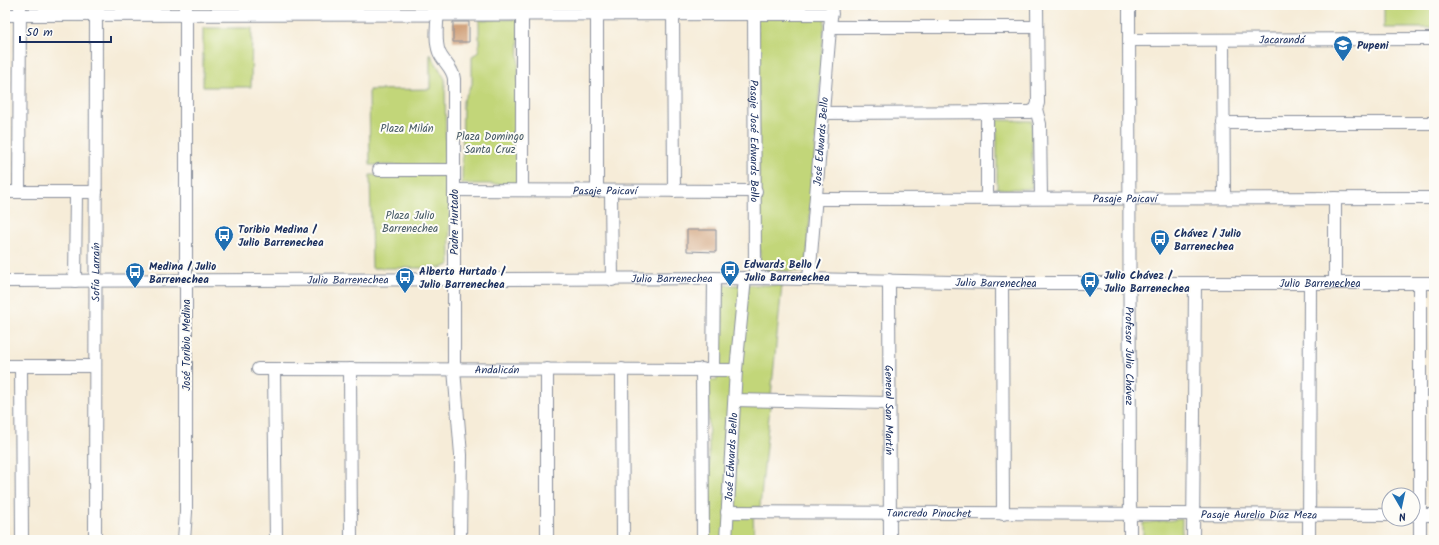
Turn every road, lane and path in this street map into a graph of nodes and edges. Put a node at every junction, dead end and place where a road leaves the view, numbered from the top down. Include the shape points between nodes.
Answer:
1 (1037, 5) edge
2 (1129, 5) edge
3 (438, 9) edge
4 (20, 10) edge
5 (96, 10) edge
6 (186, 10) edge
7 (274, 10) edge
8 (350, 10) edge
9 (522, 10) edge
10 (597, 10) edge
11 (673, 10) edge
12 (754, 10) edge
13 (832, 10) edge
14 (5, 15) edge
15 (1037, 27) junction
16 (830, 28) junction
17 (1434, 39) edge
18 (1129, 40) junction
19 (1223, 40) junction
20 (1036, 109) junction
21 (987, 112) junction
22 (823, 113) junction
23 (1223, 123) junction
24 (1434, 123) edge
25 (379, 170) dead end
26 (454, 170) junction
27 (454, 190) junction
28 (522, 190) junction
29 (597, 191) junction
30 (611, 191) junction
31 (674, 191) junction
32 (756, 191) junction
33 (5, 192) edge
34 (19, 192) junction
35 (76, 192) junction
36 (96, 192) junction
37 (987, 198) junction
38 (1041, 198) junction
39 (1129, 198) junction
40 (1224, 198) junction
41 (1335, 198) junction
42 (1434, 198) edge
43 (816, 199) junction
44 (714, 278) junction
45 (750, 278) junction
46 (809, 279) junction
47 (454, 280) junction
48 (612, 280) junction
49 (889, 280) junction
50 (5, 281) edge
51 (75, 281) junction
52 (96, 281) junction
53 (186, 281) junction
54 (1129, 282) junction
55 (1002, 283) junction
56 (1195, 283) junction
57 (1310, 283) junction
58 (1335, 283) junction
59 (1420, 283) junction
60 (1434, 283) edge
61 (5, 366) edge
62 (21, 366) junction
63 (95, 366) junction
64 (258, 369) dead end
65 (274, 369) junction
66 (350, 369) junction
67 (547, 369) junction
68 (622, 369) junction
69 (708, 369) junction
70 (454, 370) junction
71 (736, 370) junction
72 (734, 400) junction
73 (889, 403) junction
74 (1416, 487) edge
75 (727, 512) junction
76 (890, 513) junction
77 (1003, 514) junction
78 (1130, 514) junction
79 (1193, 514) junction
80 (1309, 515) junction
81 (1381, 515) edge
82 (1421, 515) edge
83 (1434, 515) edge
84 (1418, 527) edge
85 (22, 540) edge
86 (95, 540) edge
87 (184, 540) edge
88 (276, 540) edge
89 (351, 540) edge
90 (460, 540) edge
91 (547, 540) edge
92 (623, 540) edge
93 (703, 540) edge
94 (726, 540) edge
95 (890, 540) edge
96 (1130, 540) edge
97 (1193, 540) edge
98 (1309, 540) edge
99 (1420, 540) edge

1 - 15 street
2 - 18 street, Profesor Julio Chávez
3 - 8 street
3 - 9 street
3 - 26 street, Padre Hurtado via 438,50 451,68 454,79
4 - 5 street
4 - 14 street
4 - 34 street
5 - 6 street
5 - 36 street, Sofía Larraín
6 - 7 street
6 - 53 street, José Toribio Medina
7 - 8 street
9 - 10 street
9 - 28 street
10 - 11 street
10 - 29 street
11 - 12 street
11 - 31 street
12 - 13 street
12 - 32 street, Pasaje José Edwards Bello
13 - 16 street, José Edwards Bello
15 - 16 street
15 - 20 street
16 - 22 street, José Edwards Bello
17 - 19 street, Jacarandá
18 - 19 street, Jacarandá
18 - 39 street, Profesor Julio Chávez
19 - 23 street
20 - 21 street via 1030,112
20 - 38 street via 1040,124
21 - 22 street
21 - 37 street
22 - 43 street, José Edwards Bello
23 - 24 street
23 - 40 street
25 - 26 street
26 - 27 street, Padre Hurtado
27 - 28 street, Pasaje Paicaví
27 - 47 street, Padre Hurtado
28 - 29 street, Pasaje Paicaví
29 - 30 street, Pasaje Paicaví
30 - 31 street, Pasaje Paicaví
30 - 48 street
31 - 32 street, Pasaje Paicaví
32 - 45 street, Pasaje José Edwards Bello
33 - 34 street
34 - 35 street
35 - 36 street
35 - 51 street, Sofía Larraín
36 - 52 street, Sofía Larraín
37 - 38 street, Pasaje Paicaví
37 - 43 street, Pasaje Paicaví
38 - 39 street, Pasaje Paicaví
39 - 40 street, Pasaje Paicaví
39 - 54 street, Profesor Julio Chávez
40 - 41 street, Pasaje Paicaví
41 - 42 street, Pasaje Paicaví
41 - 58 street
43 - 46 street, José Edwards Bello
44 - 45 street, Julio Barrenechea
44 - 48 street, Julio Barrenechea
44 - 69 street
45 - 46 street, Julio Barrenechea
45 - 71 street, José Edwards Bello
46 - 49 street, Julio Barrenechea
47 - 48 street, Julio Barrenechea
47 - 53 street, Julio Barrenechea
47 - 70 street, Padre Hurtado
49 - 55 street, Julio Barrenechea
49 - 73 street, General San Martín
50 - 51 street, Julio Barrenechea
51 - 52 street, Julio Barrenechea
52 - 53 street, Julio Barrenechea
52 - 63 street, Sofía Larraín
53 - 87 street, José Toribio Medina
54 - 55 street, Julio Barrenechea
54 - 56 street, Julio Barrenechea
54 - 78 street, Profesor Julio Chávez
55 - 77 street
56 - 57 street, Julio Barrenechea
56 - 79 street
57 - 58 street, Julio Barrenechea
57 - 80 street
58 - 59 street, Julio Barrenechea
59 - 60 street, Julio Barrenechea
59 - 74 street
61 - 62 street
62 - 63 street
62 - 85 street
63 - 86 street, Sofía Larraín
64 - 65 street, Andalicán
65 - 66 street, Andalicán
65 - 88 street
66 - 70 street, Andalicán
66 - 89 street
67 - 68 street, Andalicán
67 - 70 street, Andalicán
67 - 91 street
68 - 69 street, Andalicán
68 - 92 street
69 - 71 street, Andalicán
69 - 93 street
70 - 90 street, Padre Hurtado via 461,455
71 - 72 street, José Edwards Bello
72 - 73 street
72 - 75 street, José Edwards Bello
73 - 76 street, General San Martín
75 - 76 street, Tancredo Pinochet
75 - 94 street, José Edwards Bello
76 - 77 street, Tancredo Pinochet
76 - 95 street, General San Martín
77 - 78 street, Tancredo Pinochet
78 - 79 street, Pasaje Aurelio Díaz Meza
78 - 96 street, Profesor Julio Chávez
79 - 80 street, Pasaje Aurelio Díaz Meza
79 - 97 street
80 - 81 street, Pasaje Aurelio Díaz Meza
80 - 98 street
82 - 83 street
84 - 99 street

